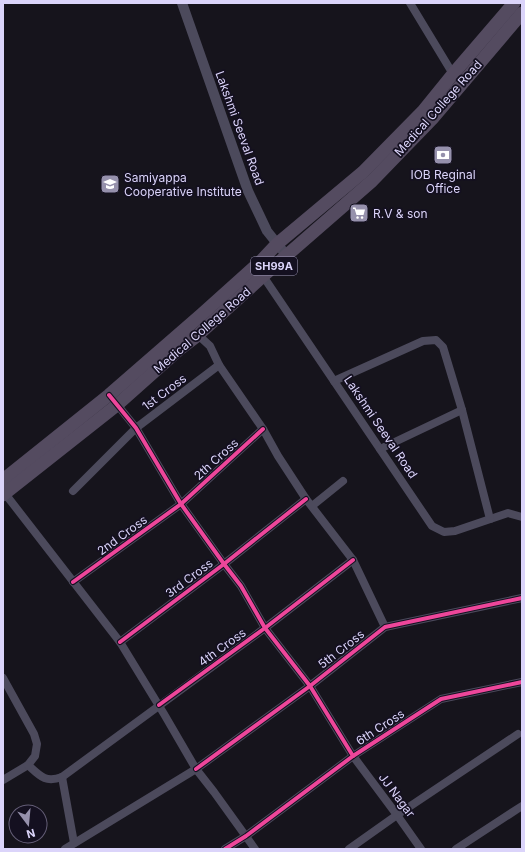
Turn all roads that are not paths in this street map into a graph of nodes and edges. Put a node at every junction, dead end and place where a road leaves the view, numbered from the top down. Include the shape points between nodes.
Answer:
1 (182, 3) edge
2 (410, 3) edge
3 (514, 3) edge
4 (522, 13) edge
5 (453, 74) junction
6 (368, 176) junction
7 (277, 244) junction
8 (287, 256) junction
9 (263, 276) junction
10 (198, 336) junction
11 (219, 365) junction
12 (334, 381) junction
13 (113, 400) junction
14 (462, 410) junction
15 (136, 428) junction
16 (263, 429) junction
17 (380, 449) junction
18 (3, 480) edge
19 (343, 481) dead end
20 (73, 490) dead end
21 (4, 493) edge
22 (306, 499) junction
23 (182, 504) junction
24 (312, 506) junction
25 (522, 517) edge
26 (490, 519) junction
27 (353, 560) junction
28 (224, 564) junction
29 (73, 582) junction
30 (522, 598) edge
31 (385, 627) junction
32 (265, 628) junction
33 (120, 642) junction
34 (3, 678) edge
35 (522, 682) edge
36 (310, 686) junction
37 (159, 705) junction
38 (518, 734) dead end
39 (353, 756) junction
40 (28, 765) junction
41 (196, 769) junction
42 (62, 777) junction
43 (3, 780) edge
44 (522, 806) edge
45 (397, 815) junction
46 (246, 836) junction
47 (74, 843) junction
48 (65, 849) edge
49 (225, 849) edge
50 (255, 849) edge
51 (349, 849) edge
52 (421, 849) edge
53 (456, 849) edge

1 - 7 street, Lakshmi Seeval Road via 248,191 267,232
2 - 5 street
3 - 5 main road, Medical College Road / SH99A
4 - 6 main road, Medical College Road / SH99A via 432,119
5 - 6 main road, Medical College Road / SH99A
6 - 7 main road, Medical College Road / SH99A
6 - 8 main road, Medical College Road / SH99A
7 - 8 street, Lakshmi Seeval Road
7 - 13 main road, Medical College Road / SH99A
8 - 9 main road, Medical College Road / SH99A
9 - 10 main road, Medical College Road / SH99A
9 - 12 street, Lakshmi Seeval Road
10 - 11 street via 210,346
10 - 13 main road, Medical College Road / SH99A
11 - 15 street, 1st Cross
11 - 16 street
12 - 14 street via 423,341 436,340 444,347
12 - 17 street, Lakshmi Seeval Road
13 - 15 street, JJ Nagar
13 - 18 main road, Medical College Road / SH99A
13 - 21 main road, Medical College Road / SH99A
14 - 17 street
14 - 26 street
15 - 20 street, 1st Cross
15 - 23 street, JJ Nagar
16 - 22 street
16 - 23 street, 2th Cross
17 - 26 street, Lakshmi Seeval Road via 432,526 444,532 455,531
19 - 24 street
21 - 29 street
22 - 24 street
22 - 28 street, 3rd Cross
23 - 28 street, JJ Nagar
23 - 29 street, 2nd Cross
24 - 27 street
25 - 26 street, Lakshmi Seeval Road via 508,513
27 - 31 street
27 - 32 street, 4th Cross
28 - 32 street, JJ Nagar via 241,586
28 - 33 street, 3rd Cross
29 - 33 street
30 - 31 street, 5th Cross
31 - 36 street, 5th Cross
32 - 36 street, JJ Nagar
32 - 37 street, 4th Cross
33 - 37 street
34 - 40 street via 37,744 35,756
35 - 39 street, 6th Cross via 441,699
36 - 39 street, JJ Nagar
36 - 41 street, 5th Cross
37 - 41 street
37 - 42 street, 4th Cross
38 - 45 street
39 - 45 street, JJ Nagar
39 - 46 street, 6th Cross
40 - 42 street via 43,778 55,780
40 - 43 street
41 - 46 street
41 - 47 street, 5th Cross
42 - 47 street
44 - 53 street
45 - 51 street
45 - 52 street, JJ Nagar
46 - 49 street, 6th Cross
46 - 50 street
47 - 48 street, 5th Cross

